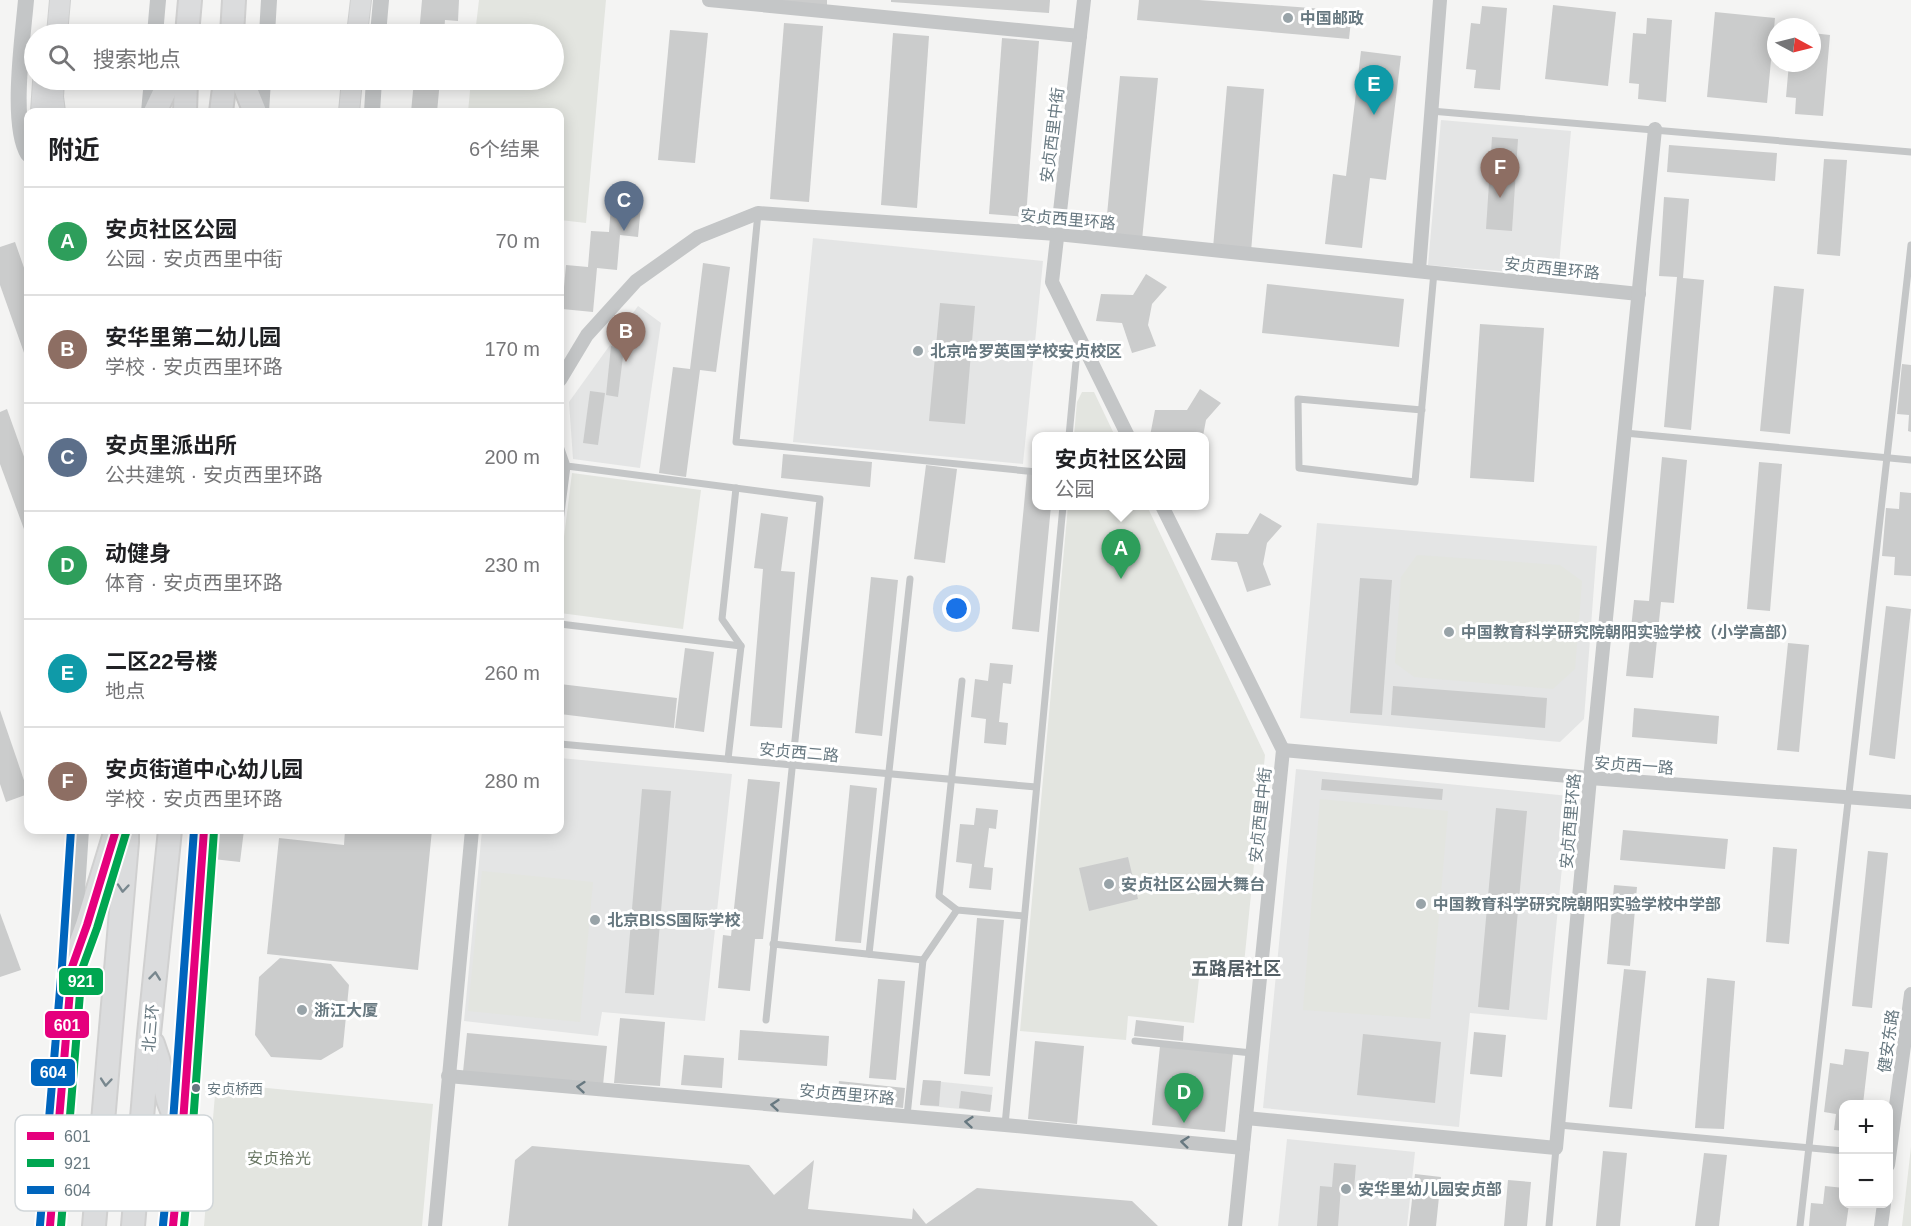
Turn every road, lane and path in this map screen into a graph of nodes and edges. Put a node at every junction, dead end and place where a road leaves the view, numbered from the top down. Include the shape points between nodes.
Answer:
1 (26, 0) edge
2 (48, 0) edge
3 (60, 0) edge
4 (158, 0) edge
5 (190, 0) edge
6 (234, 0) edge
7 (269, 0) edge
8 (361, 0) edge
9 (373, 0) edge
10 (381, 0) edge
11 (709, 0) edge
12 (1084, 0) edge
13 (1440, 0) edge
14 (24, 24) edge
15 (24, 24) edge
16 (47, 24) edge
17 (58, 24) edge
18 (156, 24) edge
19 (188, 24) edge
20 (232, 24) edge
21 (268, 24) edge
22 (358, 24) edge
23 (370, 24) edge
24 (379, 24) edge
25 (1080, 36) junction
26 (42, 90) edge
27 (53, 90) edge
28 (151, 90) edge
29 (165, 90) edge
30 (186, 90) edge
31 (224, 90) edge
32 (246, 90) edge
33 (262, 90) edge
34 (351, 90) edge
35 (364, 90) edge
36 (373, 90) edge
37 (41, 108) edge
38 (55, 108) edge
39 (149, 108) edge
40 (157, 108) edge
41 (185, 108) edge
42 (222, 108) edge
43 (253, 108) edge
44 (261, 108) edge
45 (349, 108) edge
46 (362, 108) edge
47 (372, 108) edge
48 (1431, 111) junction
49 (1655, 129) junction
50 (24, 146) edge
51 (1911, 152) edge
52 (758, 213) junction
53 (1057, 234) junction
54 (1911, 244) edge
55 (1419, 270) junction
56 (1434, 272) junction
57 (1639, 294) junction
58 (1078, 335) junction
59 (564, 373) edge
60 (1422, 410) junction
61 (1069, 432) edge
62 (1126, 432) edge
63 (1625, 433) junction
64 (564, 457) edge
65 (1887, 458) junction
66 (1911, 460) edge
67 (567, 466) junction
68 (1032, 472) edge
69 (736, 488) junction
70 (564, 490) edge
71 (1063, 510) edge
72 (1164, 510) edge
73 (910, 579) dead end
74 (564, 624) edge
75 (741, 646) junction
76 (963, 681) dead end
77 (564, 744) edge
78 (1283, 750) junction
79 (728, 759) junction
80 (1590, 778) junction
81 (1036, 787) junction
82 (1848, 797) junction
83 (1911, 802) edge
84 (81, 834) edge
85 (115, 834) edge
86 (127, 834) edge
87 (170, 834) edge
88 (204, 834) edge
89 (472, 834) edge
90 (957, 910) junction
91 (1024, 916) junction
92 (774, 945) junction
93 (869, 954) junction
94 (923, 960) junction
95 (72, 967) junction
96 (1911, 994) edge
97 (766, 1020) dead end
98 (149, 1034) junction
99 (1135, 1041) dead end
100 (1252, 1053) junction
101 (448, 1076) junction
102 (59, 1115) edge
103 (104, 1115) edge
104 (142, 1115) edge
105 (174, 1115) edge
106 (184, 1115) edge
107 (907, 1116) junction
108 (1246, 1118) junction
109 (1005, 1125) junction
110 (1558, 1125) junction
111 (1243, 1148) junction
112 (1556, 1148) junction
113 (1809, 1148) junction
114 (1839, 1150) edge
115 (1890, 1154) edge
116 (1883, 1208) edge
117 (51, 1211) edge
118 (95, 1211) edge
119 (134, 1211) edge
120 (175, 1211) edge
121 (50, 1226) edge
122 (94, 1226) edge
123 (133, 1226) edge
124 (173, 1226) edge
125 (435, 1226) edge
126 (1235, 1226) edge
127 (1549, 1226) edge
128 (1800, 1226) edge
129 (1881, 1226) edge

1 - 14 street
2 - 16 main road
3 - 17 main road
4 - 18 street
5 - 19 highway
6 - 20 highway
7 - 21 street
8 - 22 main road
9 - 23 main road
10 - 24 street
11 - 25 street
12 - 25 street, 安贞西里中街
13 - 48 street
15 - 50 street via 18,96
25 - 53 street, 安贞西里中街
26 - 37 main road
27 - 38 main road
28 - 39 street
29 - 40 highway
30 - 41 highway
31 - 42 highway
32 - 43 highway
33 - 44 street
34 - 45 main road
35 - 46 main road
36 - 47 street
48 - 49 lane
48 - 55 street
49 - 51 lane
49 - 57 street, 安贞西里环路
52 - 53 street, 安贞西里环路
52 - 59 street, 安贞西里环路 via 698,237 636,281 587,335
52 - 68 lane via 736,442
53 - 55 street, 安贞西里环路
53 - 58 street, 安贞西里中街 via 1052,282
54 - 65 lane
55 - 56 street, 安贞西里环路
56 - 57 street, 安贞西里环路
56 - 60 lane
57 - 63 street, 安贞西里环路
58 - 61 lane
58 - 62 street, 安贞西里中街
60 - 60 lane via 1415,482 1299,468 1298,399
63 - 65 lane
63 - 80 street, 安贞西里环路
64 - 67 lane
65 - 66 lane
65 - 82 lane
67 - 69 lane
67 - 70 lane
69 - 75 lane via 722,619
69 - 92 lane via 820,499
71 - 81 lane
72 - 78 street, 安贞西里中街
73 - 93 lane
74 - 75 lane
75 - 79 lane
76 - 90 lane via 939,896
77 - 79 lane, 安贞西二路
78 - 80 street, 安贞西一路
78 - 100 street, 安贞西里中街
79 - 81 lane, 安贞西二路
80 - 82 street, 安贞西一路
80 - 110 street, 安贞西里环路
81 - 91 lane
82 - 83 street, 安贞西一路
82 - 113 lane
84 - 95 street
85 - 95 highway
86 -> 103 highway
98 -> 87 highway, 北三环
88 - 106 street
89 - 101 street
90 - 91 lane
90 - 94 lane
91 - 109 lane
92 - 93 lane
92 - 97 lane
93 - 94 lane
94 - 107 lane
95 - 102 street
96 - 115 street, 健安东路
98 - 104 highway, 北三环
98 - 105 highway
99 - 100 lane
100 - 108 street, 安贞西里中街
107 -> 101 street, 安贞西里环路
101 - 125 street
109 -> 107 street, 安贞西里环路
108 - 111 street, 安贞西里中街
108 - 112 street
111 -> 109 street, 安贞西里环路
110 - 112 street, 安贞西里环路
110 - 113 lane
111 - 126 street, 安贞西里中街
112 - 127 lane
113 - 114 lane
113 - 128 lane
116 - 129 street
117 - 121 street
118 -> 122 highway
119 - 123 highway, 北三环
120 - 124 street

